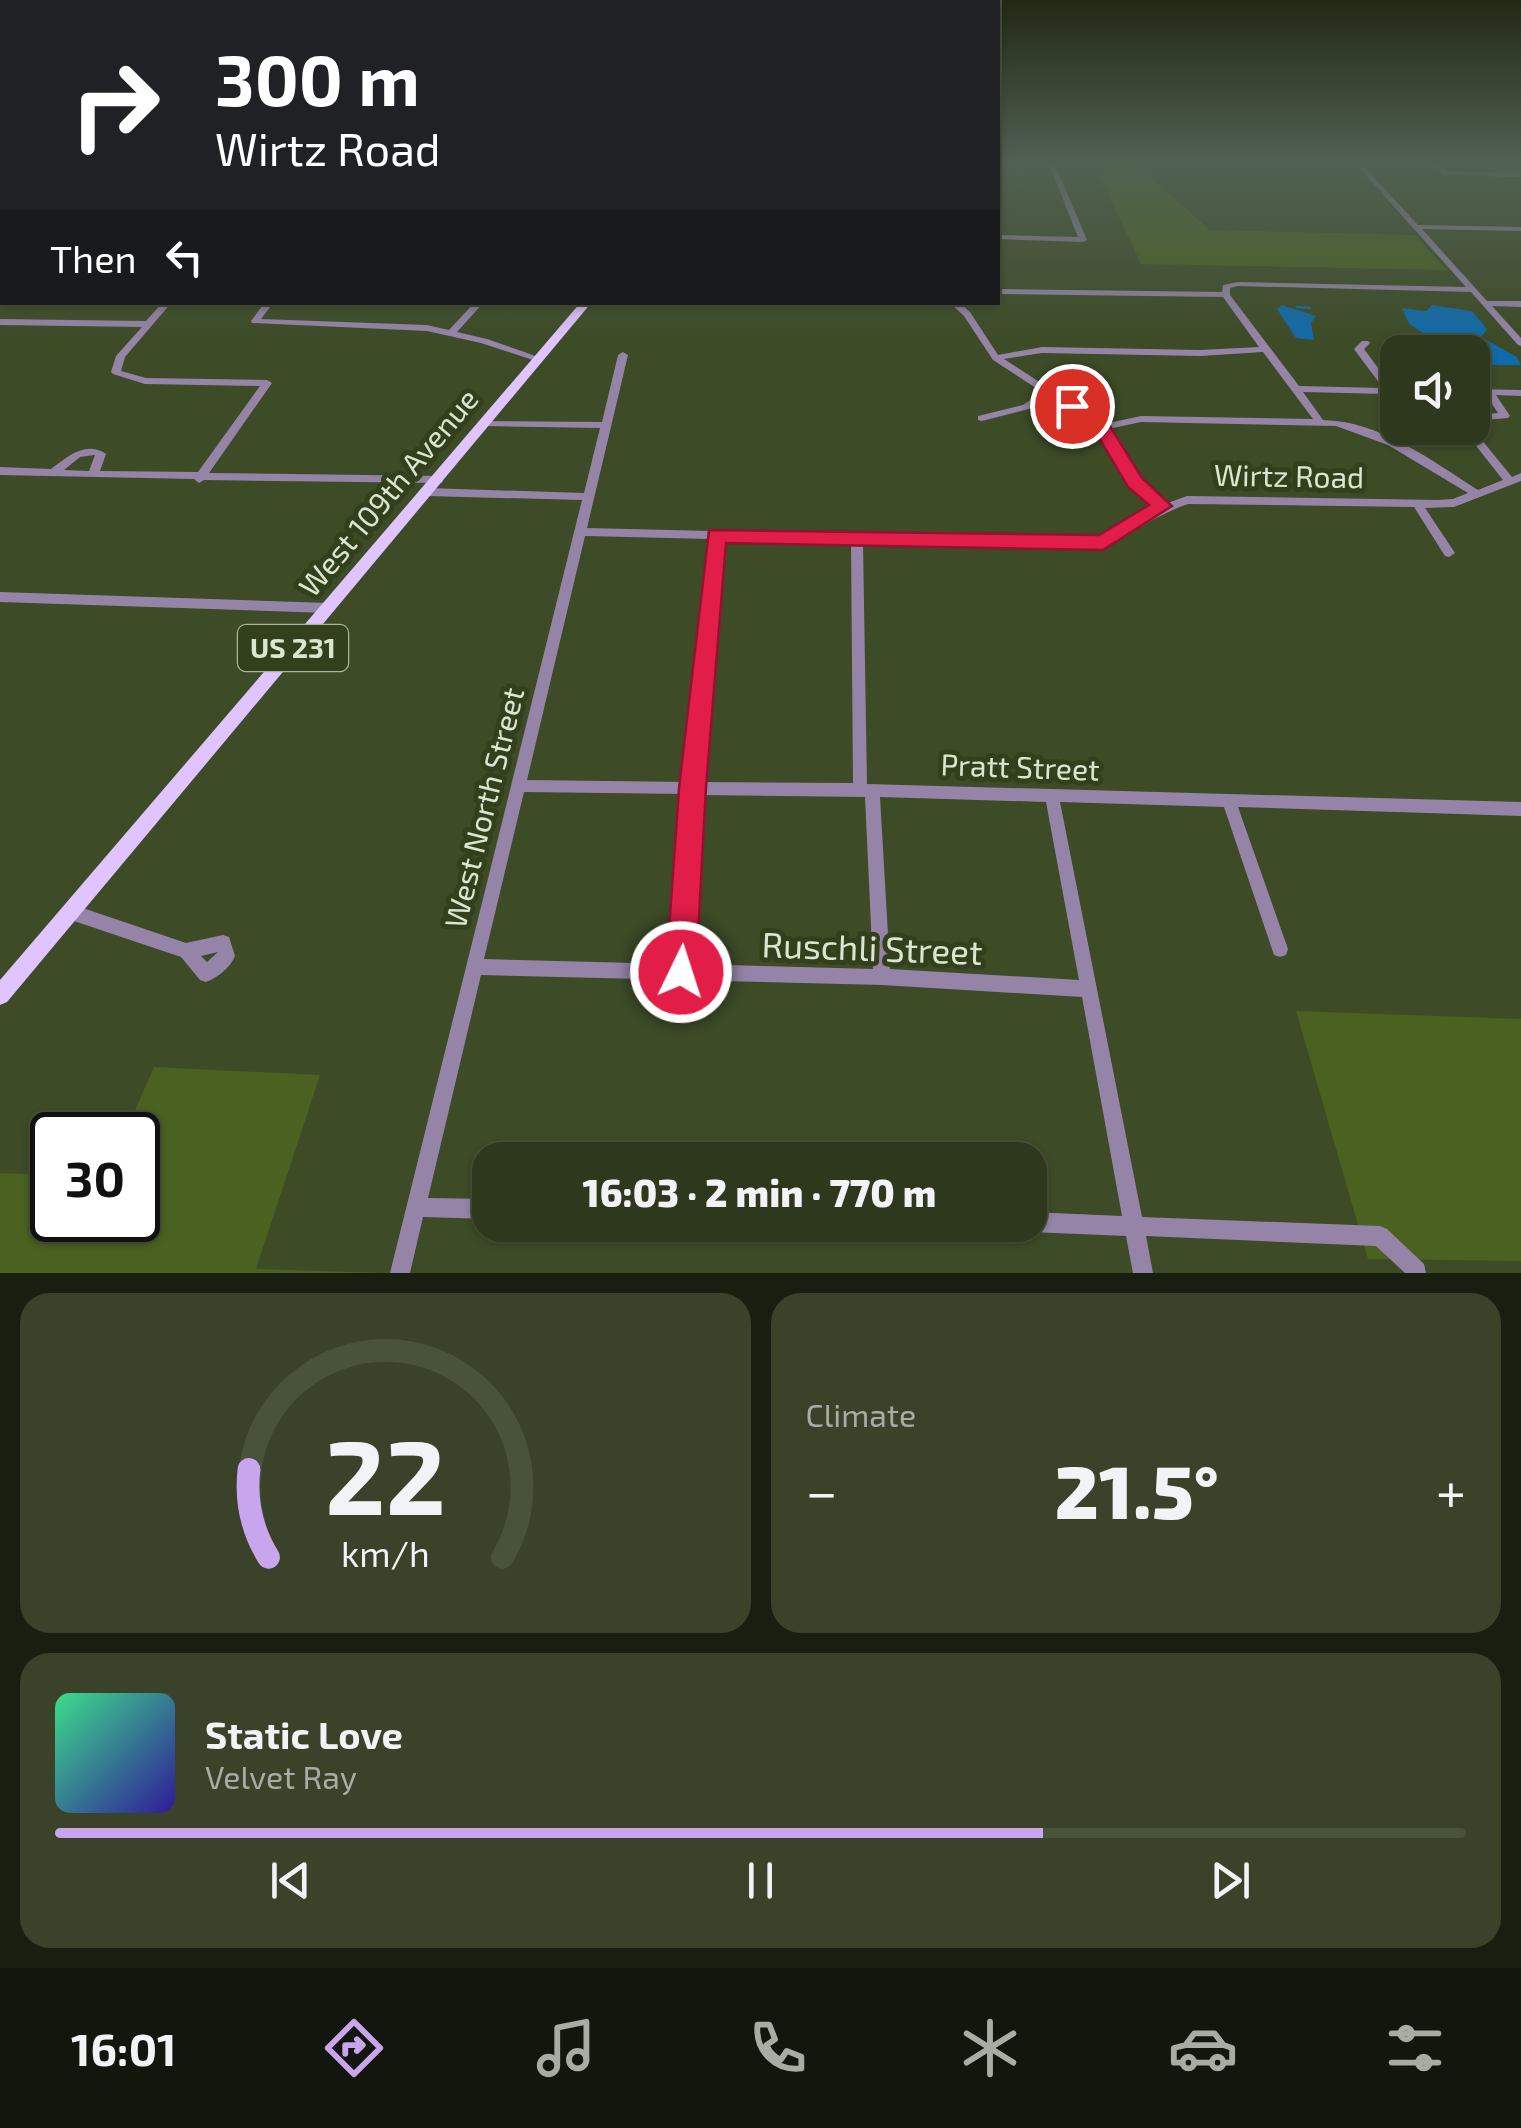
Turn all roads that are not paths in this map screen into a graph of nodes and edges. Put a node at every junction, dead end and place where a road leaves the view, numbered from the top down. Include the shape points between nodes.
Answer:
1 (1075, 221) edge
2 (1412, 221) edge
3 (1416, 226) junction
4 (1521, 229) edge
5 (1000, 237) edge
6 (1406, 288) junction
7 (1473, 290) junction
8 (1000, 292) edge
9 (1226, 295) junction
10 (1482, 301) junction
11 (1521, 304) edge
12 (165, 305) edge
13 (268, 305) edge
14 (477, 305) edge
15 (584, 305) edge
16 (956, 305) edge
17 (0, 322) edge
18 (149, 324) junction
19 (451, 334) junction
20 (1366, 343) dead end
21 (1521, 343) edge
22 (1264, 348) junction
23 (623, 355) dead end
24 (996, 358) junction
25 (539, 359) junction
26 (1380, 375) edge
27 (1298, 389) junction
28 (1380, 391) edge
29 (1048, 392) junction
30 (1490, 392) edge
31 (1490, 393) edge
32 (1521, 393) edge
33 (1501, 406) junction
34 (1521, 406) edge
35 (982, 418) dead end
36 (1490, 418) edge
37 (1319, 421) junction
38 (484, 423) junction
39 (608, 425) junction
40 (1102, 427) junction
41 (1483, 445) edge
42 (0, 471) edge
43 (53, 474) junction
44 (93, 474) junction
45 (199, 479) junction
46 (1515, 479) edge
47 (433, 486) junction
48 (1477, 494) junction
49 (589, 497) junction
50 (1416, 504) junction
51 (1162, 506) junction
52 (581, 532) junction
53 (717, 535) junction
54 (857, 538) junction
55 (1449, 553) dead end
56 (0, 597) edge
57 (328, 608) junction
58 (518, 786) junction
59 (692, 788) junction
60 (866, 790) junction
61 (1052, 797) junction
62 (1230, 801) junction
63 (1521, 809) edge
64 (71, 912) junction
65 (1280, 949) dead end
66 (186, 951) dead end
67 (474, 967) junction
68 (681, 972) junction
69 (882, 977) junction
70 (1087, 988) junction
71 (0, 995) edge
72 (416, 1207) junction
73 (472, 1209) edge
74 (1047, 1222) edge
75 (1134, 1225) junction
76 (1417, 1272) edge
77 (400, 1273) edge
78 (1143, 1273) edge

1 - 5 street via 1082,240
2 - 3 street
3 - 4 street
3 - 7 street
6 - 7 street
6 - 9 street via 1238,284 1226,287
6 - 10 street
7 - 10 street
8 - 9 street
9 - 22 street
10 - 11 street
10 - 21 street
12 - 18 street
13 - 19 street via 255,320 393,324
14 - 19 street
15 - 25 main road, West 109th Avenue / US 231
16 - 24 street
17 - 18 street
18 - 45 street via 116,372 145,381 266,384
19 - 25 street
20 - 26 street via 1359,349
22 - 24 street via 1031,350
22 - 27 street
23 - 39 street, West North Street
24 - 29 street
25 - 38 main road, West 109th Avenue / US 231
27 - 28 street
27 - 37 street
29 - 35 street
29 - 40 street
30 - 32 street
31 - 33 street
33 - 34 street
33 - 36 street via 1502,418
37 - 40 street via 1141,419
37 - 48 street via 1360,428 1398,445
38 - 39 street
38 - 47 main road, West 109th Avenue / US 231
39 - 49 street, West North Street
40 - 51 street via 1135,482
41 - 46 street
42 - 43 street
43 - 44 street
43 - 44 street via 77,454 95,450 101,454
44 - 45 street
45 - 47 street via 252,474
46 - 48 street, Wirtz Road
47 - 49 street
47 - 57 main road, West 109th Avenue / US 231
48 - 50 street, Wirtz Road via 1454,503
49 - 52 street, West North Street
50 - 51 street, Wirtz Road via 1208,500
50 - 55 street
51 - 54 street, Wirtz Road via 1116,537 1087,544
52 - 53 street, Wirtz Road
52 - 58 street, West North Street
53 - 54 street, Wirtz Road
53 - 59 street
54 - 60 street
56 - 57 street
57 - 64 main road, West 109th Avenue / US 231
58 - 59 street, Pratt Street
58 - 67 street, West North Street
59 - 60 street, Pratt Street
59 - 68 street
60 - 61 street, Pratt Street
60 - 69 street
61 - 62 street, Pratt Street
61 - 70 street
62 - 63 street, Pratt Street
62 - 65 street
64 - 66 street
64 - 71 main road, West 109th Avenue / US 231
67 - 68 street, Ruschli Street
67 - 72 street, West North Street
68 - 69 street, Ruschli Street
69 - 70 street, Ruschli Street
70 - 75 street
72 - 73 street
72 - 77 street, West North Street
74 - 75 street
75 - 76 street via 1380,1236
75 - 78 street

